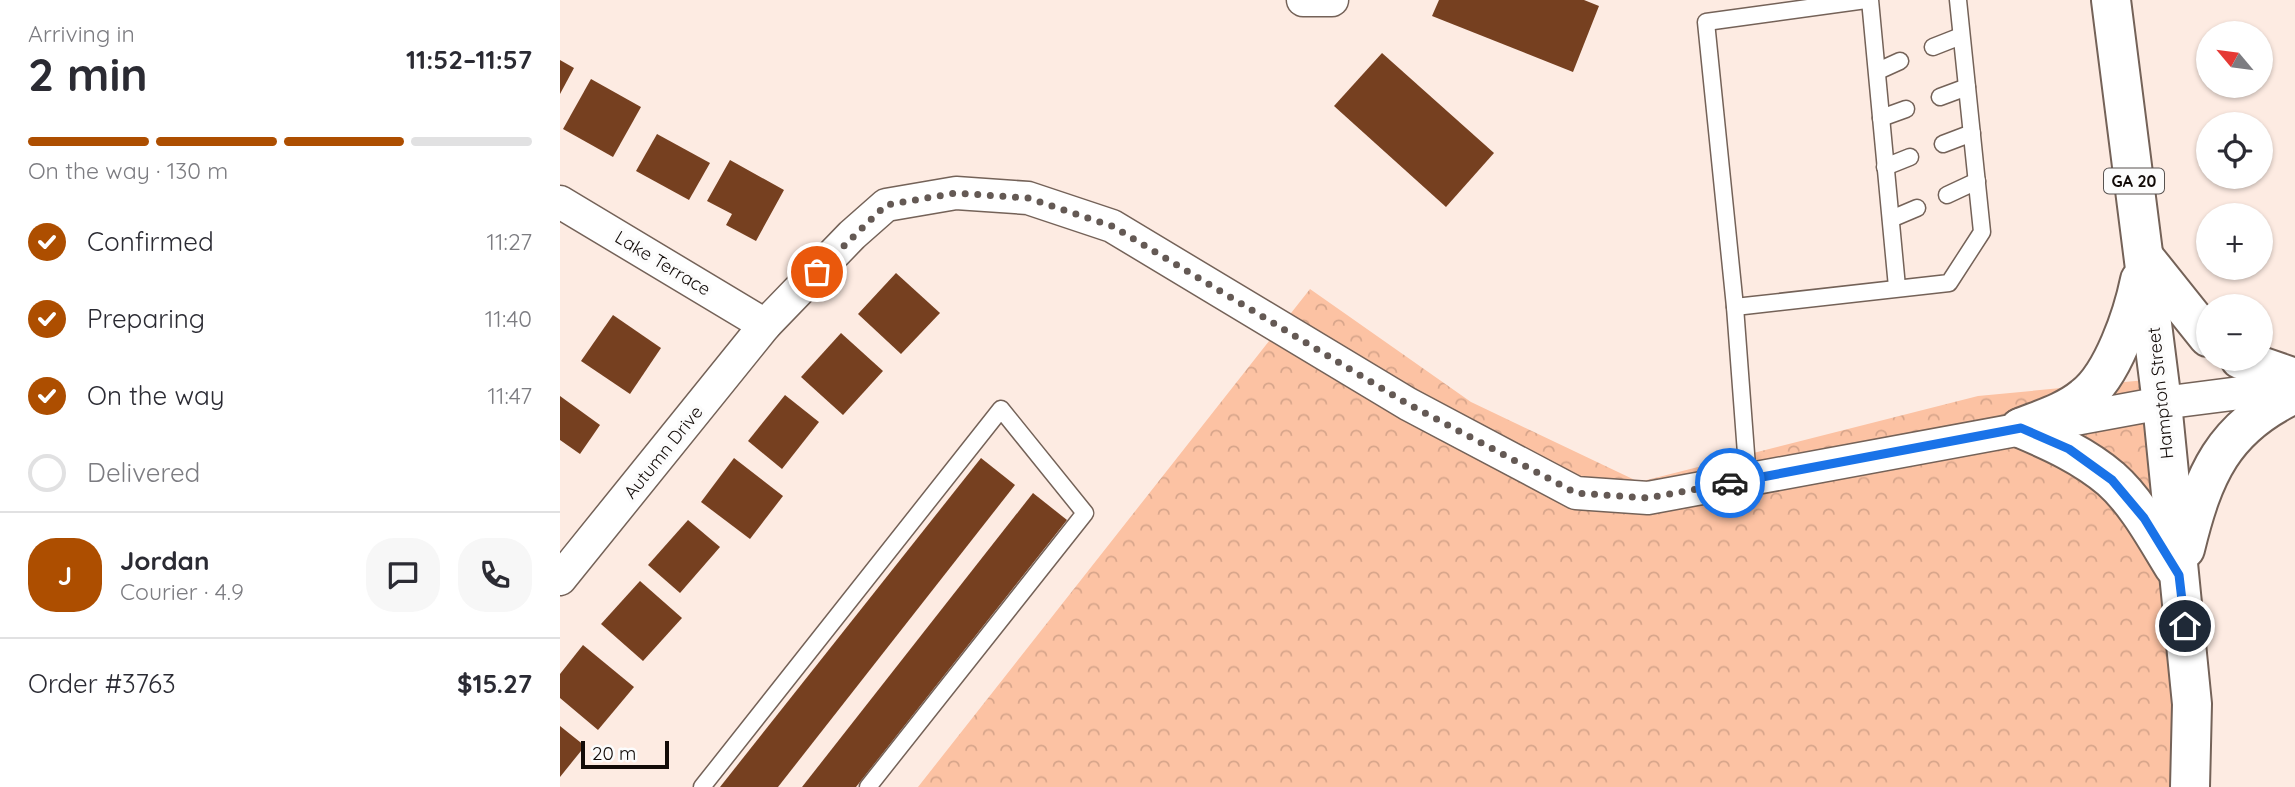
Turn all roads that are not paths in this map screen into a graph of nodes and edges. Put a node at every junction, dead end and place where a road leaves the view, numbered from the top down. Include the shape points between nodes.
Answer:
1 (1303, 0) edge
2 (1332, 0) edge
3 (1868, 0) edge
4 (1958, 0) edge
5 (2111, 0) edge
6 (1961, 36) junction
7 (1933, 47) dead end
8 (1900, 61) dead end
9 (1878, 71) junction
10 (1967, 87) junction
11 (1940, 97) dead end
12 (1906, 109) dead end
13 (1881, 118) junction
14 (1972, 132) junction
15 (1943, 144) dead end
16 (1910, 157) dead end
17 (1885, 167) junction
18 (1977, 181) junction
19 (1947, 195) dead end
20 (560, 202) edge
21 (1917, 208) dead end
22 (1891, 219) junction
23 (2144, 257) junction
24 (1897, 287) junction
25 (1735, 307) junction
26 (2196, 322) edge
27 (765, 325) junction
28 (2273, 370) edge
29 (2295, 378) edge
30 (2295, 386) edge
31 (2295, 394) edge
32 (2162, 403) junction
33 (2021, 428) junction
34 (1748, 480) junction
35 (2179, 575) junction
36 (560, 579) edge
37 (702, 787) edge
38 (868, 787) edge
39 (2190, 787) edge

1 - 2 street
3 - 9 lane
3 - 25 lane via 1706,22
4 - 6 lane
5 - 23 main road, Hampton Street / GA 20
6 - 7 lane
6 - 10 lane
8 - 9 lane
9 - 13 lane
10 - 11 lane
10 - 14 lane
12 - 13 lane
13 - 17 lane
14 - 15 lane
14 - 18 lane
16 - 17 lane
17 - 22 lane
18 - 19 lane
18 - 24 lane via 1982,232 1949,282
20 - 27 street, Lake Terrace
21 - 22 lane
22 - 24 lane
23 - 26 main road
23 - 32 main road, Hampton Street / GA 20
23 - 33 main road via 2133,313 2115,354 2087,396
24 - 25 lane
25 - 34 lane
27 - 34 street, Autumn Drive via 886,205 956,193 1028,198 1112,226 1408,404 1576,493 1648,498
27 - 36 street, Autumn Drive
28 - 29 main road
30 - 32 street, Autumn Drive
31 - 35 main road via 2233,434 2195,510
32 - 33 street, Autumn Drive
32 - 35 main road, Hampton Street / GA 20
33 - 34 street, Autumn Drive
33 - 35 main road via 2069,449 2112,480 2144,518
35 - 39 main road, Hampton Street / GA 20 via 2192,704
37 - 38 lane via 1001,409 1085,513

